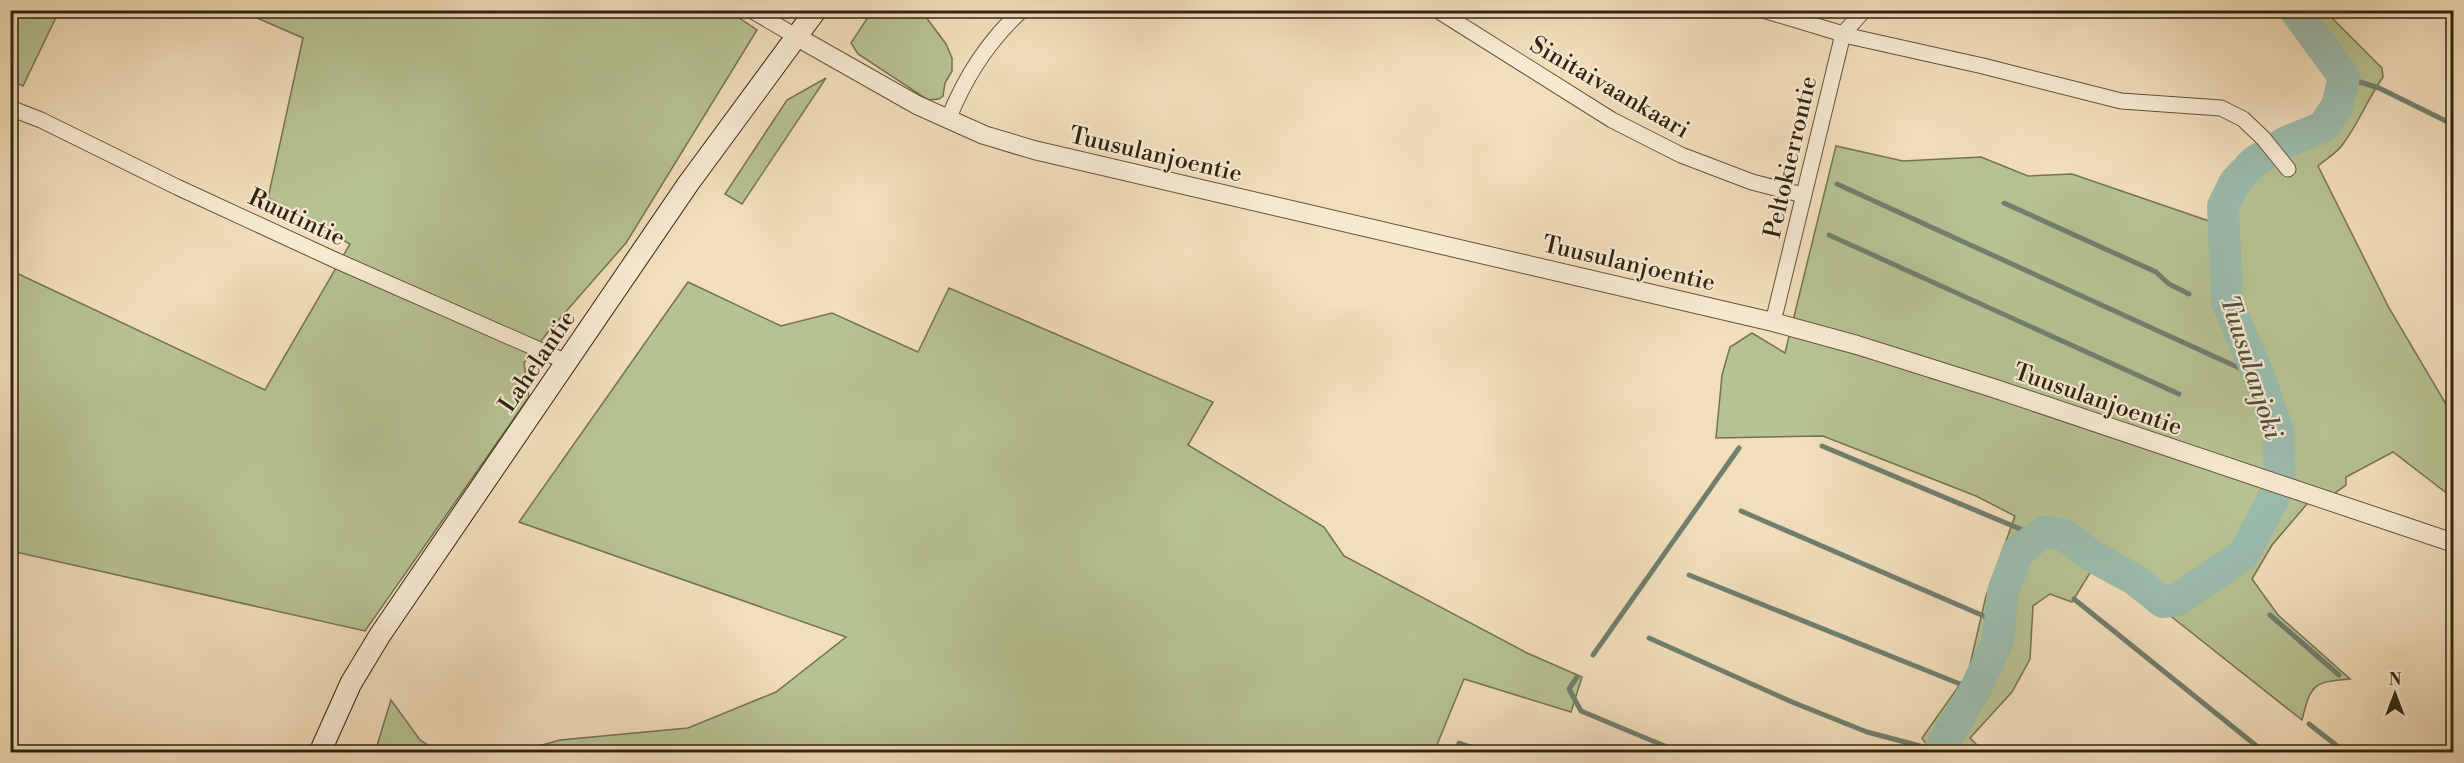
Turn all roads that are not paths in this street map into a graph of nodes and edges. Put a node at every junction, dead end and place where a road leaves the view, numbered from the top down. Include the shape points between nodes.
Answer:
1 (752, 10) edge
2 (816, 10) edge
3 (1022, 10) edge
4 (1437, 10) edge
5 (1763, 10) edge
6 (1864, 10) edge
7 (1843, 34) junction
8 (797, 37) junction
9 (10, 108) edge
10 (948, 120) junction
11 (2288, 170) dead end
12 (1803, 195) junction
13 (1773, 322) junction
14 (567, 362) junction
15 (2454, 543) edge
16 (320, 753) edge

1 - 8 street
2 - 8 main road, Lahelantie
3 - 10 street via 988,47 958,95
4 - 12 street, Sinitaivaankaari via 1612,120 1681,155 1752,182
5 - 7 street
6 - 7 street, Peltokierrontie
7 - 11 street via 2121,101 2221,108 2243,119
7 - 12 street, Peltokierrontie
8 - 10 street, Tuusulanjoentie
8 - 14 main road, Lahelantie via 725,132
9 - 14 street, Ruutintie via 335,260
10 - 13 street, Tuusulanjoentie via 1034,150
12 - 13 street, Peltokierrontie
13 - 15 street, Tuusulanjoentie via 1983,385
14 - 16 main road, Lahelantie via 380,635 351,683

